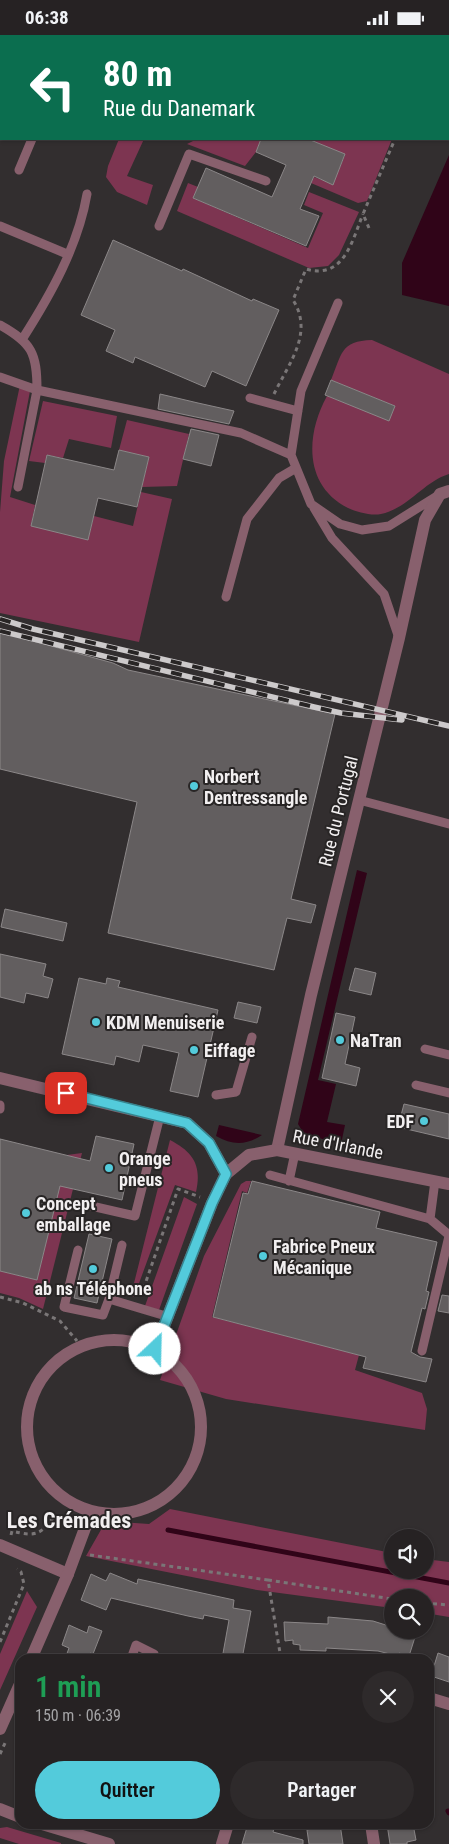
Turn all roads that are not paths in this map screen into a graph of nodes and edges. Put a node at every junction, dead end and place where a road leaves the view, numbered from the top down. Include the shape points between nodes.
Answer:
1 (32, 140) edge
2 (19, 170) dead end
3 (266, 181) dead end
4 (87, 195) dead end
5 (0, 226) edge
6 (159, 226) dead end
7 (67, 254) junction
8 (338, 303) dead end
9 (0, 325) edge
10 (23, 338) junction
11 (0, 377) edge
12 (38, 390) junction
13 (250, 399) dead end
14 (298, 411) junction
15 (290, 455) junction
16 (296, 468) junction
17 (18, 487) dead end
18 (444, 493) edge
19 (311, 504) junction
20 (226, 597) dead end
21 (399, 638) junction
22 (359, 800) junction
23 (449, 824) edge
24 (252, 1037) dead end
25 (425, 1049) dead end
26 (449, 1055) edge
27 (1, 1081) edge
28 (416, 1085) dead end
29 (449, 1093) edge
30 (216, 1095) dead end
31 (160, 1116) junction
32 (277, 1149) junction
33 (295, 1153) junction
34 (226, 1174) junction
35 (270, 1175) dead end
36 (289, 1181) junction
37 (435, 1181) junction
38 (449, 1184) edge
39 (88, 1205) dead end
40 (430, 1219) junction
41 (449, 1236) edge
42 (122, 1245) dead end
43 (78, 1250) dead end
44 (109, 1299) junction
45 (169, 1317) junction
46 (155, 1349) junction
47 (422, 1351) dead end
48 (91, 1512) junction
49 (2, 1546) edge
50 (68, 1574) junction
51 (33, 1654) edge
52 (133, 1654) edge
53 (154, 1654) edge
54 (15, 1694) edge
55 (434, 1700) edge
56 (449, 1704) edge
57 (0, 1729) edge
58 (0, 1809) edge
59 (15, 1815) edge
60 (59, 1829) edge
61 (226, 1829) edge
62 (372, 1829) edge
63 (109, 1844) edge
64 (222, 1844) edge
65 (374, 1844) edge

1 - 2 lane
3 - 6 lane via 189,155
4 - 7 lane via 83,217
5 - 7 lane
7 - 10 lane via 50,296
8 - 14 lane via 301,391
9 - 10 lane
10 - 12 lane via 37,363
11 - 12 lane
12 - 15 lane via 241,433
12 - 17 lane
13 - 14 lane
14 - 15 lane
15 - 16 lane
16 - 19 lane
16 - 20 lane via 279,477 247,519
18 - 19 lane via 389,526 362,530 340,524
18 - 21 street, Rue du Portugal via 425,520
19 - 21 lane via 332,538 384,594
21 - 22 street, Rue du Portugal
22 - 23 lane
22 - 32 street, Rue du Portugal via 310,995
24 - 30 lane via 236,1092
25 - 26 lane
27 - 31 street
28 - 29 lane
31 - 34 street via 187,1123 209,1143
31 - 39 lane via 135,1216
32 - 33 street, Rue d'Irlande
32 - 34 street, Rue d'Irlande via 249,1155
33 - 36 lane
33 - 37 street, Rue d'Irlande
34 - 45 street
35 - 36 lane
36 - 40 lane
37 - 38 street, Rue d'Irlande
37 - 40 lane
40 - 41 lane
41 - 47 lane
42 - 44 lane
43 - 44 lane via 64,1307 103,1315
44 - 45 lane
45 - 46 street
46 - 48 street via 178,1367 194,1391 202,1419 199,1448 188,1474 170,1495 146,1509 119,1515
46 - 48 street via 121,1339 86,1344 55,1362 34,1391 26,1428 35,1465 58,1494
48 - 50 street
49 - 50 street
50 - 51 street
52 - 53 lane via 136,1645
54 - 57 street
55 - 56 street
58 - 59 street
60 - 63 street
61 - 64 street
62 - 65 street

